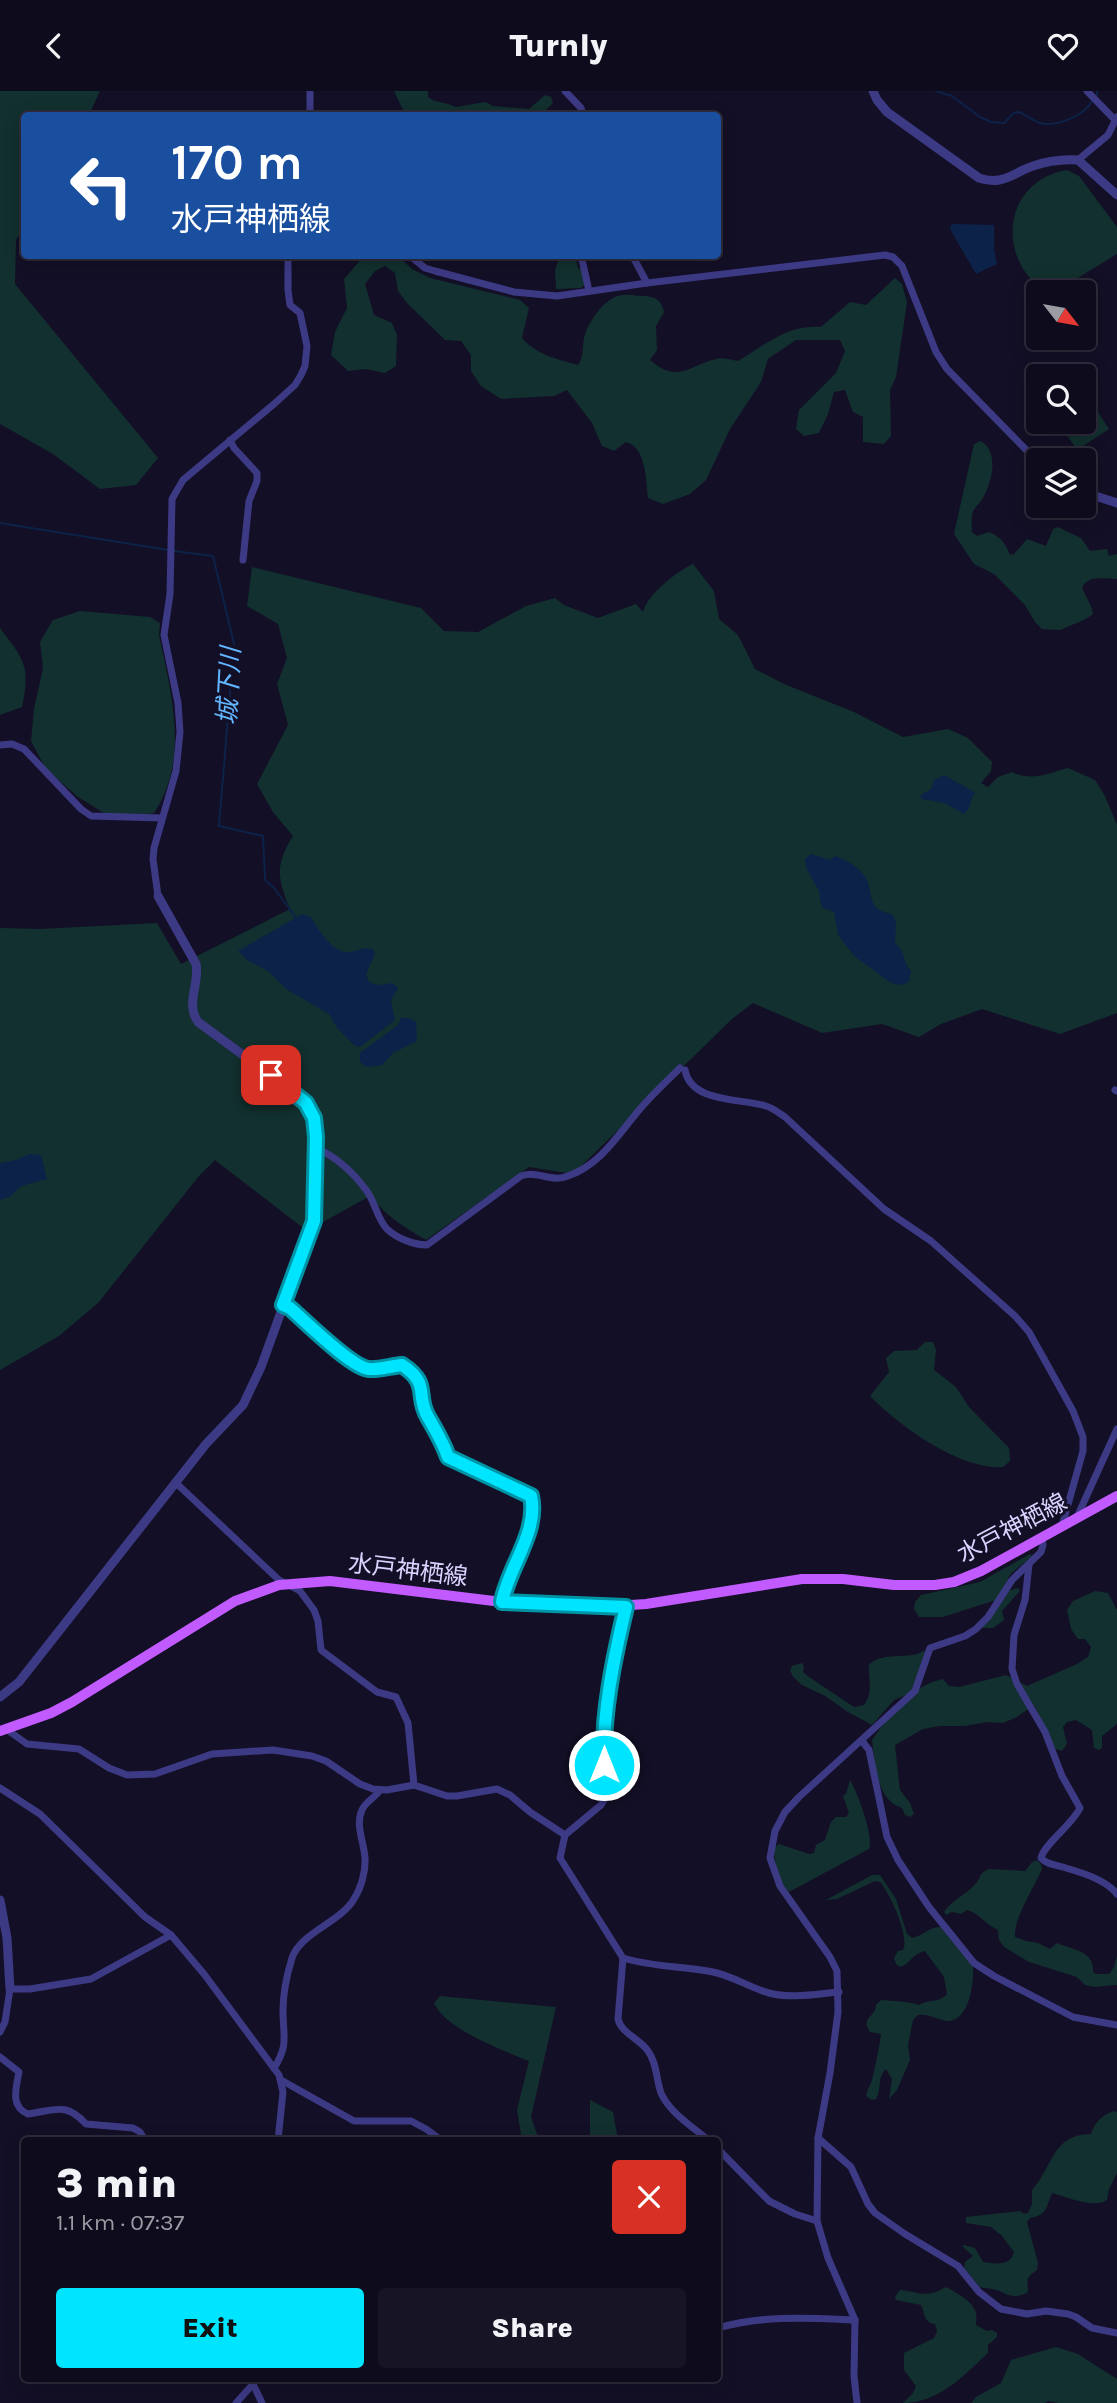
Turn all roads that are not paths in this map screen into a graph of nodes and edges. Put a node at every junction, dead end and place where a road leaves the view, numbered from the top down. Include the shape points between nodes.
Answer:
1 (310, 91) edge
2 (565, 91) edge
3 (873, 91) edge
4 (1087, 91) edge
5 (310, 112) edge
6 (582, 112) edge
7 (1116, 119) edge
8 (1079, 160) junction
9 (1117, 195) edge
10 (288, 259) edge
11 (414, 259) edge
12 (582, 259) edge
13 (634, 259) edge
14 (647, 283) junction
15 (589, 291) junction
16 (230, 440) junction
17 (1026, 450) edge
18 (1096, 496) edge
19 (1117, 503) edge
20 (243, 560) dead end
21 (0, 745) edge
22 (162, 818) junction
23 (158, 896) joint
24 (316, 1148) junction
25 (283, 1305) junction
26 (1117, 1429) edge
27 (175, 1482) junction
28 (1117, 1496) edge
29 (1077, 1517) junction
30 (1062, 1527) junction
31 (1042, 1538) junction
32 (1029, 1564) junction
33 (287, 1584) junction
34 (502, 1602) junction
35 (626, 1607) junction
36 (0, 1697) edge
37 (3, 1730) edge
38 (862, 1741) junction
39 (414, 1785) junction
40 (0, 1788) edge
41 (380, 1790) junction
42 (565, 1835) junction
43 (1117, 1894) edge
44 (0, 1900) edge
45 (171, 1935) junction
46 (4, 1939) edge
47 (623, 1958) junction
48 (10, 1989) junction
49 (839, 1992) junction
50 (1117, 2025) edge
51 (0, 2032) edge
52 (0, 2057) edge
53 (275, 2068) junction
54 (281, 2080) junction
55 (143, 2137) edge
56 (278, 2137) edge
57 (437, 2137) edge
58 (705, 2137) edge
59 (818, 2138) junction
60 (721, 2152) edge
61 (817, 2221) junction
62 (855, 2320) junction
63 (721, 2328) edge
64 (1117, 2333) edge
65 (252, 2382) edge
66 (253, 2382) edge
67 (236, 2403) edge
68 (262, 2403) edge
69 (857, 2403) edge

1 - 5 street
2 - 6 street
3 - 8 street via 887,112 985,180 1004,180 1034,165
4 - 7 street
7 - 8 street via 1108,135
8 - 9 street
10 - 16 street via 290,305 300,313 307,346 305,366 295,385
11 - 15 street via 425,268 514,292 556,296
12 - 15 street
13 - 14 street
14 - 15 street
14 - 17 street via 893,257 902,266 947,369
16 - 20 street via 257,474 249,501
16 - 22 street via 177,487 170,510 170,594 164,635 180,733 176,771
18 - 19 street
21 - 22 street via 24,749 91,816
22 - 23 street via 154,848
23 - 24 street via 196,964 194,1015 306,1103 314,1118
24 - 25 street via 314,1221
24 - 30 street via 330,1153 359,1181 387,1230 417,1245 427,1245 521,1176 536,1173 559,1179 590,1164 683,1069 693,1087 703,1093 768,1107 785,1117 877,1202 931,1241 1029,1332 1083,1437
25 - 27 street via 247,1398
25 - 34 street via 362,1367 402,1365 412,1371 448,1457 531,1496 527,1531
26 - 29 street
27 - 33 street
27 - 36 street via 19,1682
28 - 29 main road, 水戸神栖線
29 - 30 main road, 水戸神栖線
30 - 31 main road, 水戸神栖線
31 - 32 street via 1042,1549
31 - 35 main road, 水戸神栖線 via 981,1571 945,1584 795,1580
32 - 38 street via 976,1629 930,1648 915,1691
32 - 43 street via 1012,1669 1080,1808 1041,1858 1106,1884
33 - 34 main road, 水戸神栖線 via 330,1581
33 - 37 main road, 水戸神栖線 via 235,1601 72,1702
33 - 39 street via 300,1591 314,1610 321,1650 377,1692 396,1697 408,1723
34 - 35 main road, 水戸神栖線
35 - 42 street via 603,1737 606,1797
37 - 41 street via 27,1744 79,1749 127,1775 155,1774 212,1754 273,1750 326,1761 360,1784
38 - 49 street via 785,1812 771,1849 772,1868 780,1886 830,1957
38 - 50 street via 869,1750 892,1850 965,1954 994,1976 1056,2010
39 - 41 street
39 - 42 street via 447,1796 497,1789
40 - 45 street via 40,1814 145,1917
41 - 53 street via 360,1813 365,1866 355,1897 292,1958 283,2007 285,2043
42 - 47 street via 560,1858
44 - 46 street
45 - 48 street via 91,1979
45 - 53 street
46 - 48 street
47 - 49 street via 716,1973 775,1995
47 - 58 street via 620,2026 649,2052 664,2098
48 - 51 street
49 - 59 street
52 - 55 street via 19,2072 16,2104 24,2112 67,2108 86,2124 134,2128
53 - 54 street
54 - 56 street
54 - 57 street via 354,2121 411,2121
59 - 61 street
59 - 64 street via 851,2168 875,2213 958,2266 979,2292 1001,2309 1068,2314 1091,2328
60 - 61 street via 769,2201
61 - 62 street
62 - 63 street via 775,2319
62 - 69 street
65 - 67 street
66 - 68 street

